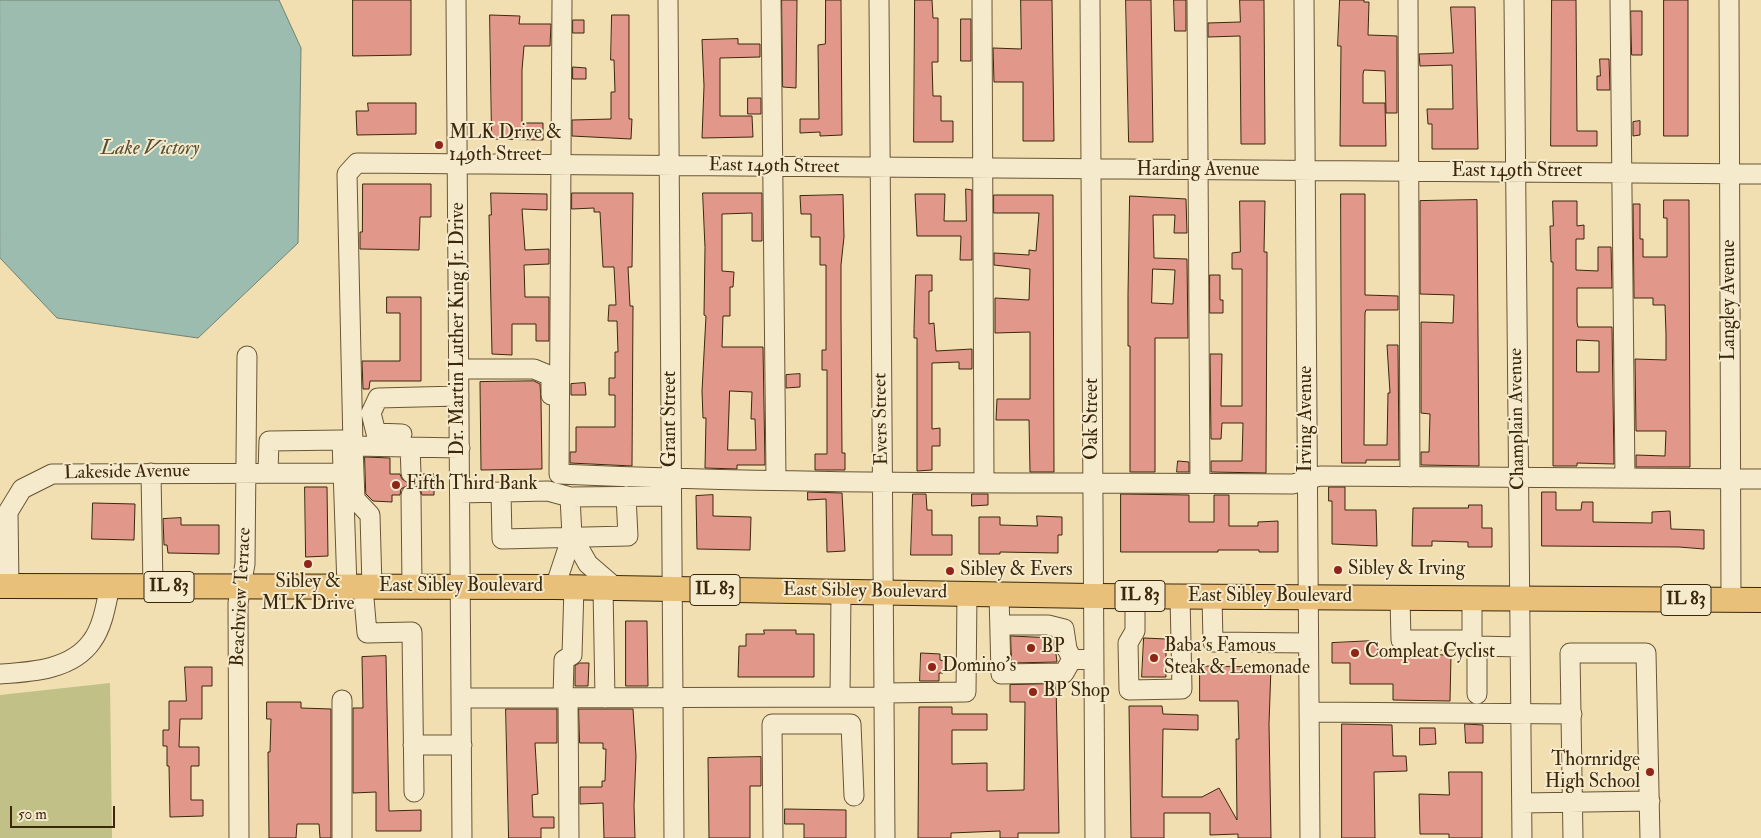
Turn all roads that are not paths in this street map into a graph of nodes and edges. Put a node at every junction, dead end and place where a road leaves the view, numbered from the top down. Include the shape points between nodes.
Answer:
1 (456, 0) edge
2 (562, 0) edge
3 (668, 0) edge
4 (771, 0) edge
5 (879, 0) edge
6 (982, 0) edge
7 (1090, 0) edge
8 (1198, 0) edge
9 (1304, 0) edge
10 (1408, 0) edge
11 (1514, 0) edge
12 (1620, 0) edge
13 (1728, 0) edge
14 (457, 163) junction
15 (562, 164) junction
16 (669, 166) junction
17 (772, 167) junction
18 (880, 168) junction
19 (984, 169) junction
20 (1090, 170) junction
21 (1198, 171) junction
22 (1305, 172) junction
23 (1408, 172) junction
24 (1516, 172) junction
25 (1622, 173) junction
26 (1729, 174) junction
27 (1761, 174) edge
28 (247, 356) dead end
29 (459, 369) junction
30 (459, 396) junction
31 (349, 442) junction
32 (460, 442) junction
33 (410, 447) junction
34 (246, 472) junction
35 (268, 472) junction
36 (151, 473) junction
37 (344, 473) junction
38 (411, 473) dead end
39 (1410, 478) junction
40 (1519, 478) junction
41 (1625, 478) junction
42 (1730, 478) junction
43 (776, 479) junction
44 (1761, 479) edge
45 (1307, 480) junction
46 (883, 481) junction
47 (984, 482) junction
48 (1200, 483) junction
49 (1093, 484) junction
50 (672, 488) junction
51 (548, 491) junction
52 (501, 492) junction
53 (460, 493) junction
54 (411, 496) dead end
55 (626, 496) junction
56 (570, 497) junction
57 (572, 536) junction
58 (4, 586) edge
59 (110, 586) junction
60 (412, 586) junction
61 (461, 586) junction
62 (153, 587) junction
63 (241, 587) junction
64 (361, 587) junction
65 (565, 587) junction
66 (610, 588) junction
67 (672, 590) junction
68 (841, 592) junction
69 (883, 593) junction
70 (967, 594) junction
71 (999, 594) junction
72 (1092, 596) junction
73 (1135, 596) junction
74 (1180, 596) junction
75 (1212, 596) junction
76 (1308, 597) junction
77 (1400, 598) junction
78 (1472, 599) junction
79 (1520, 600) junction
80 (1731, 600) junction
81 (1761, 600) edge
82 (1000, 625) junction
83 (1308, 643) junction
84 (1475, 643) junction
85 (1520, 647) junction
86 (1072, 659) junction
87 (1093, 660) junction
88 (0, 674) edge
89 (1477, 694) dead end
90 (884, 695) junction
91 (840, 697) junction
92 (462, 698) junction
93 (566, 698) junction
94 (605, 698) junction
95 (673, 698) junction
96 (342, 700) dead end
97 (1309, 712) junction
98 (1521, 713) junction
99 (1572, 714) junction
100 (413, 745) junction
101 (462, 745) junction
102 (414, 792) dead end
103 (854, 796) dead end
104 (1650, 801) junction
105 (1522, 803) junction
106 (1571, 803) junction
107 (239, 838) edge
108 (342, 838) edge
109 (462, 838) edge
110 (569, 838) edge
111 (674, 838) edge
112 (773, 838) edge
113 (885, 838) edge
114 (1095, 838) edge
115 (1310, 838) edge
116 (1522, 838) edge
117 (1573, 838) edge
118 (1650, 838) edge

1 - 14 street, Dr. Martin Luther King Jr. Drive
2 - 15 street
3 - 16 street, Grant Street
4 - 17 street
5 - 18 street, Evers Street
6 - 19 street
7 - 20 street, Oak Street
8 - 21 street
9 - 22 street, Irving Avenue
10 - 23 street
11 - 24 street, Champlain Avenue
12 - 25 street
13 - 26 street, Langley Avenue
14 - 15 street, East 149th Street
14 - 29 street, Dr. Martin Luther King Jr. Drive
14 - 31 street, East 149th Street via 358,163 348,174
15 - 16 street, East 149th Street
15 - 50 street via 559,474
16 - 17 street, East 149th Street
16 - 50 street, Grant Street
17 - 18 street, East 149th Street
17 - 43 street
18 - 19 street, East 149th Street
18 - 46 street, Evers Street
19 - 20 street, East 149th Street
19 - 47 street
20 - 21 street, Harding Avenue
20 - 49 street, Oak Street
21 - 22 street, Harding Avenue
21 - 48 street
22 - 23 street, East 149th Street
22 - 45 street, Irving Avenue
23 - 24 street, East 149th Street
23 - 39 street
24 - 25 street, East 149th Street
24 - 40 street, Champlain Avenue
25 - 26 street, East 149th Street
25 - 41 street
26 - 27 street
26 - 42 street, Langley Avenue
28 - 34 street, Beachview Terrace
29 - 30 street, Dr. Martin Luther King Jr. Drive
29 - 51 street via 534,369 551,376
30 - 32 street, Dr. Martin Luther King Jr. Drive
30 - 32 street via 378,398 371,413 376,433
31 - 33 street
31 - 35 street via 269,441
31 - 37 street
31 - 64 street via 355,499 370,515
32 - 33 street
32 - 53 street, Dr. Martin Luther King Jr. Drive
33 - 38 street
34 - 35 street, Lakeside Avenue
34 - 36 street, Lakeside Avenue
34 - 63 street, Beachview Terrace via 245,564
35 - 37 street, Lakeside Avenue
36 - 58 street, Lakeside Avenue via 52,474 22,489 8,512
36 - 62 street
37 - 64 street
39 - 40 street
39 - 45 street via 1320,476
40 - 41 street
40 - 79 street, Champlain Avenue
41 - 42 street
42 - 44 street
42 - 80 street, Langley Avenue
43 - 46 street
43 - 50 street
45 - 48 street via 1293,484
45 - 76 street, Irving Avenue
46 - 47 street
46 - 69 street, Evers Street
47 - 49 street
48 - 49 street
49 - 72 street, Oak Street
50 - 55 street
50 - 67 street, Grant Street
51 - 52 street
51 - 56 street
52 - 53 street
52 - 57 street via 502,539
53 - 61 street, Dr. Martin Luther King Jr. Drive
54 - 60 street
55 - 56 street
55 - 57 street via 628,536
56 - 57 street
57 - 65 street
57 - 66 street via 588,564
58 - 59 main road, East Sibley Boulevard / IL 83
59 - 62 main road, East Sibley Boulevard / IL 83
59 - 88 street via 92,641 78,654 58,666 33,672
60 - 61 main road, East Sibley Boulevard / IL 83
60 - 64 main road, East Sibley Boulevard / IL 83
61 - 65 main road, East Sibley Boulevard / IL 83
61 - 92 street, Dr. Martin Luther King Jr. Drive
62 - 63 main road, East Sibley Boulevard / IL 83
63 - 64 main road, East Sibley Boulevard / IL 83
63 - 107 street, Beachview Terrace via 238,603
64 - 100 street via 367,633 412,632
65 - 66 main road, East Sibley Boulevard / IL 83
65 - 93 street via 572,655 564,660
66 - 67 main road, East Sibley Boulevard / IL 83
66 - 94 street
67 - 68 main road, East Sibley Boulevard / IL 83
67 - 95 street, Grant Street
68 - 69 main road, East Sibley Boulevard / IL 83
68 - 91 street
69 - 70 main road, East Sibley Boulevard / IL 83
69 - 90 street, Evers Street
70 - 71 main road, East Sibley Boulevard / IL 83
70 - 90 street via 966,692
71 - 72 main road, East Sibley Boulevard / IL 83
71 - 82 street
72 - 73 main road, East Sibley Boulevard / IL 83
72 - 87 street, Oak Street
73 - 74 main road, East Sibley Boulevard / IL 83
73 - 74 street via 1135,631 1128,642 1129,690 1182,689
74 - 75 main road, East Sibley Boulevard / IL 83
75 - 76 main road, East Sibley Boulevard / IL 83
75 - 83 street via 1213,642
76 - 77 main road, East Sibley Boulevard / IL 83
76 - 83 street, Irving Avenue
77 - 78 main road, East Sibley Boulevard / IL 83
77 - 84 street via 1401,640
78 - 79 main road, East Sibley Boulevard / IL 83
78 - 84 street
79 - 80 main road, East Sibley Boulevard / IL 83
79 - 85 street, Champlain Avenue
80 - 81 main road, East Sibley Boulevard / IL 83
82 - 86 street via 1048,624 1064,629
82 - 86 street via 1001,674 1064,673
83 - 97 street, Irving Avenue
84 - 85 street
84 - 89 street
85 - 98 street, Champlain Avenue
86 - 87 street
87 - 114 street, Oak Street
90 - 91 street
90 - 113 street, Evers Street
91 - 95 street
92 - 93 street
92 - 101 street, Dr. Martin Luther King Jr. Drive
93 - 94 street
93 - 110 street
94 - 95 street
95 - 111 street, Grant Street
96 - 108 street
97 - 98 street
97 - 115 street, Irving Avenue
98 - 99 street
98 - 105 street, Champlain Avenue
99 - 104 street via 1570,653 1646,653
99 - 106 street
100 - 101 street
100 - 102 street
101 - 109 street, Dr. Martin Luther King Jr. Drive
103 - 112 street via 851,724 772,724
104 - 106 street
104 - 118 street
105 - 106 street
105 - 116 street, Champlain Avenue
106 - 117 street

